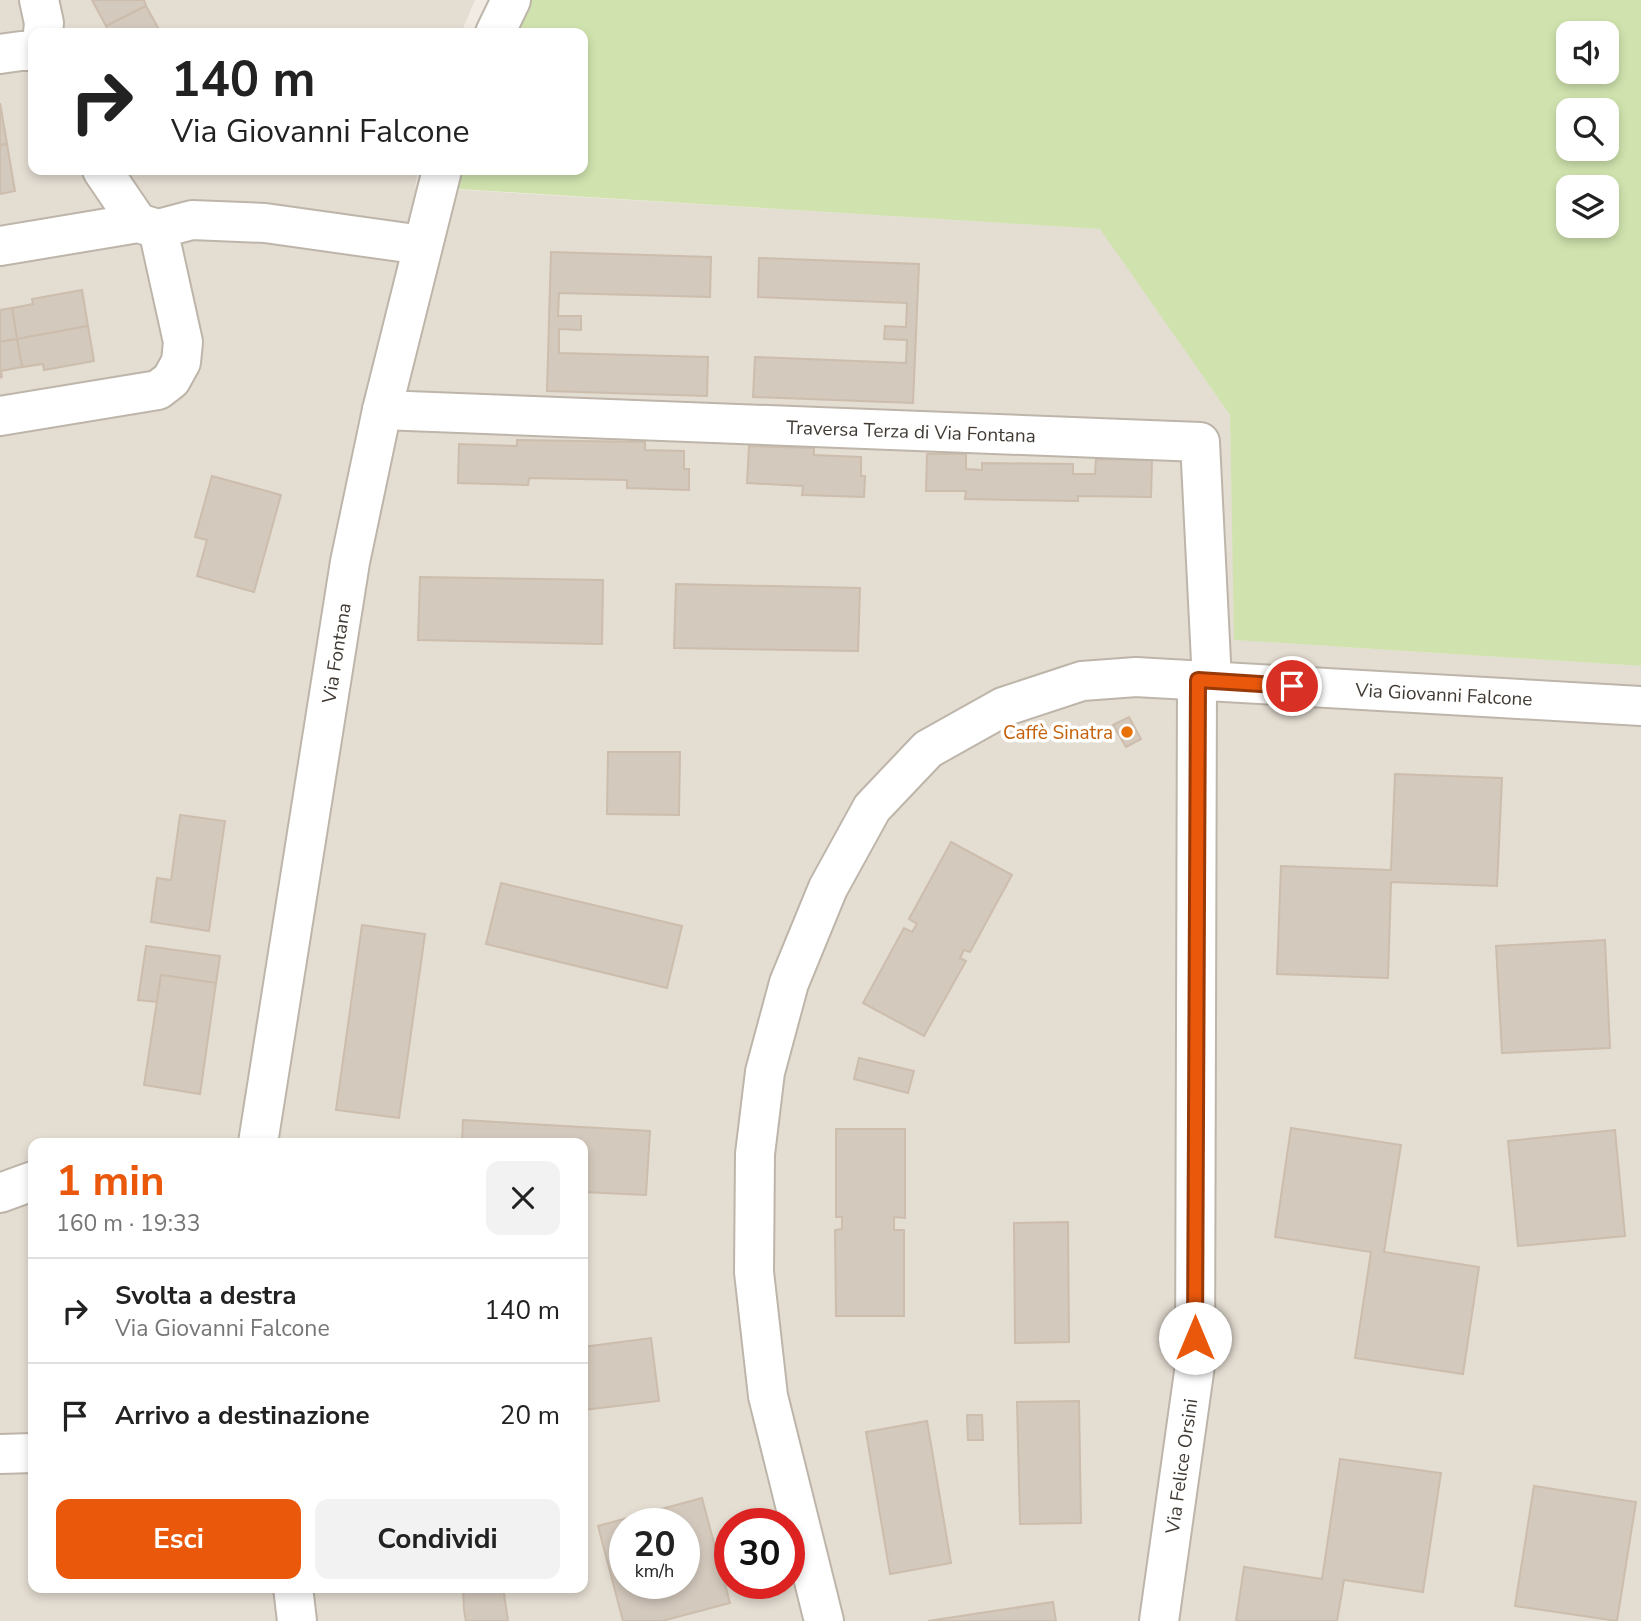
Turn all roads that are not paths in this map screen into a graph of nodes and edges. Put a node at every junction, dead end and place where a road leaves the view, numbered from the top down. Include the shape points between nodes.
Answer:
1 (39, 0) edge
2 (511, 0) edge
3 (44, 28) edge
4 (497, 28) edge
5 (28, 51) edge
6 (0, 54) edge
7 (106, 175) edge
8 (441, 175) edge
9 (148, 226) junction
10 (422, 245) junction
11 (0, 246) edge
12 (382, 410) junction
13 (0, 416) edge
14 (1205, 681) junction
15 (1641, 706) edge
16 (259, 1138) edge
17 (28, 1183) edge
18 (0, 1193) edge
19 (28, 1453) edge
20 (0, 1454) edge
21 (294, 1593) edge
22 (297, 1621) edge
23 (824, 1621) edge
24 (1159, 1621) edge

1 - 3 street
2 - 4 street
5 - 6 street
7 - 9 street
8 - 10 street, Via Fontana
9 - 10 street via 192,220 265,223
9 - 11 street
9 - 13 street via 183,342 181,362 171,380 158,390
10 - 12 street, Via Fontana
12 - 14 street, Traversa Terza di Via Fontana via 1200,442
12 - 16 street, Via Fontana via 350,562
14 - 15 street, Via Giovanni Falcone
14 - 23 street, Via Giovanni Falcone via 1136,677 1082,681 1003,708 928,749 872,808 828,888 789,983 765,1072 756,1140 754,1272 768,1396
14 - 24 street, Via Felice Orsini via 1195,1365
17 - 18 street
19 - 20 street
21 - 22 street

